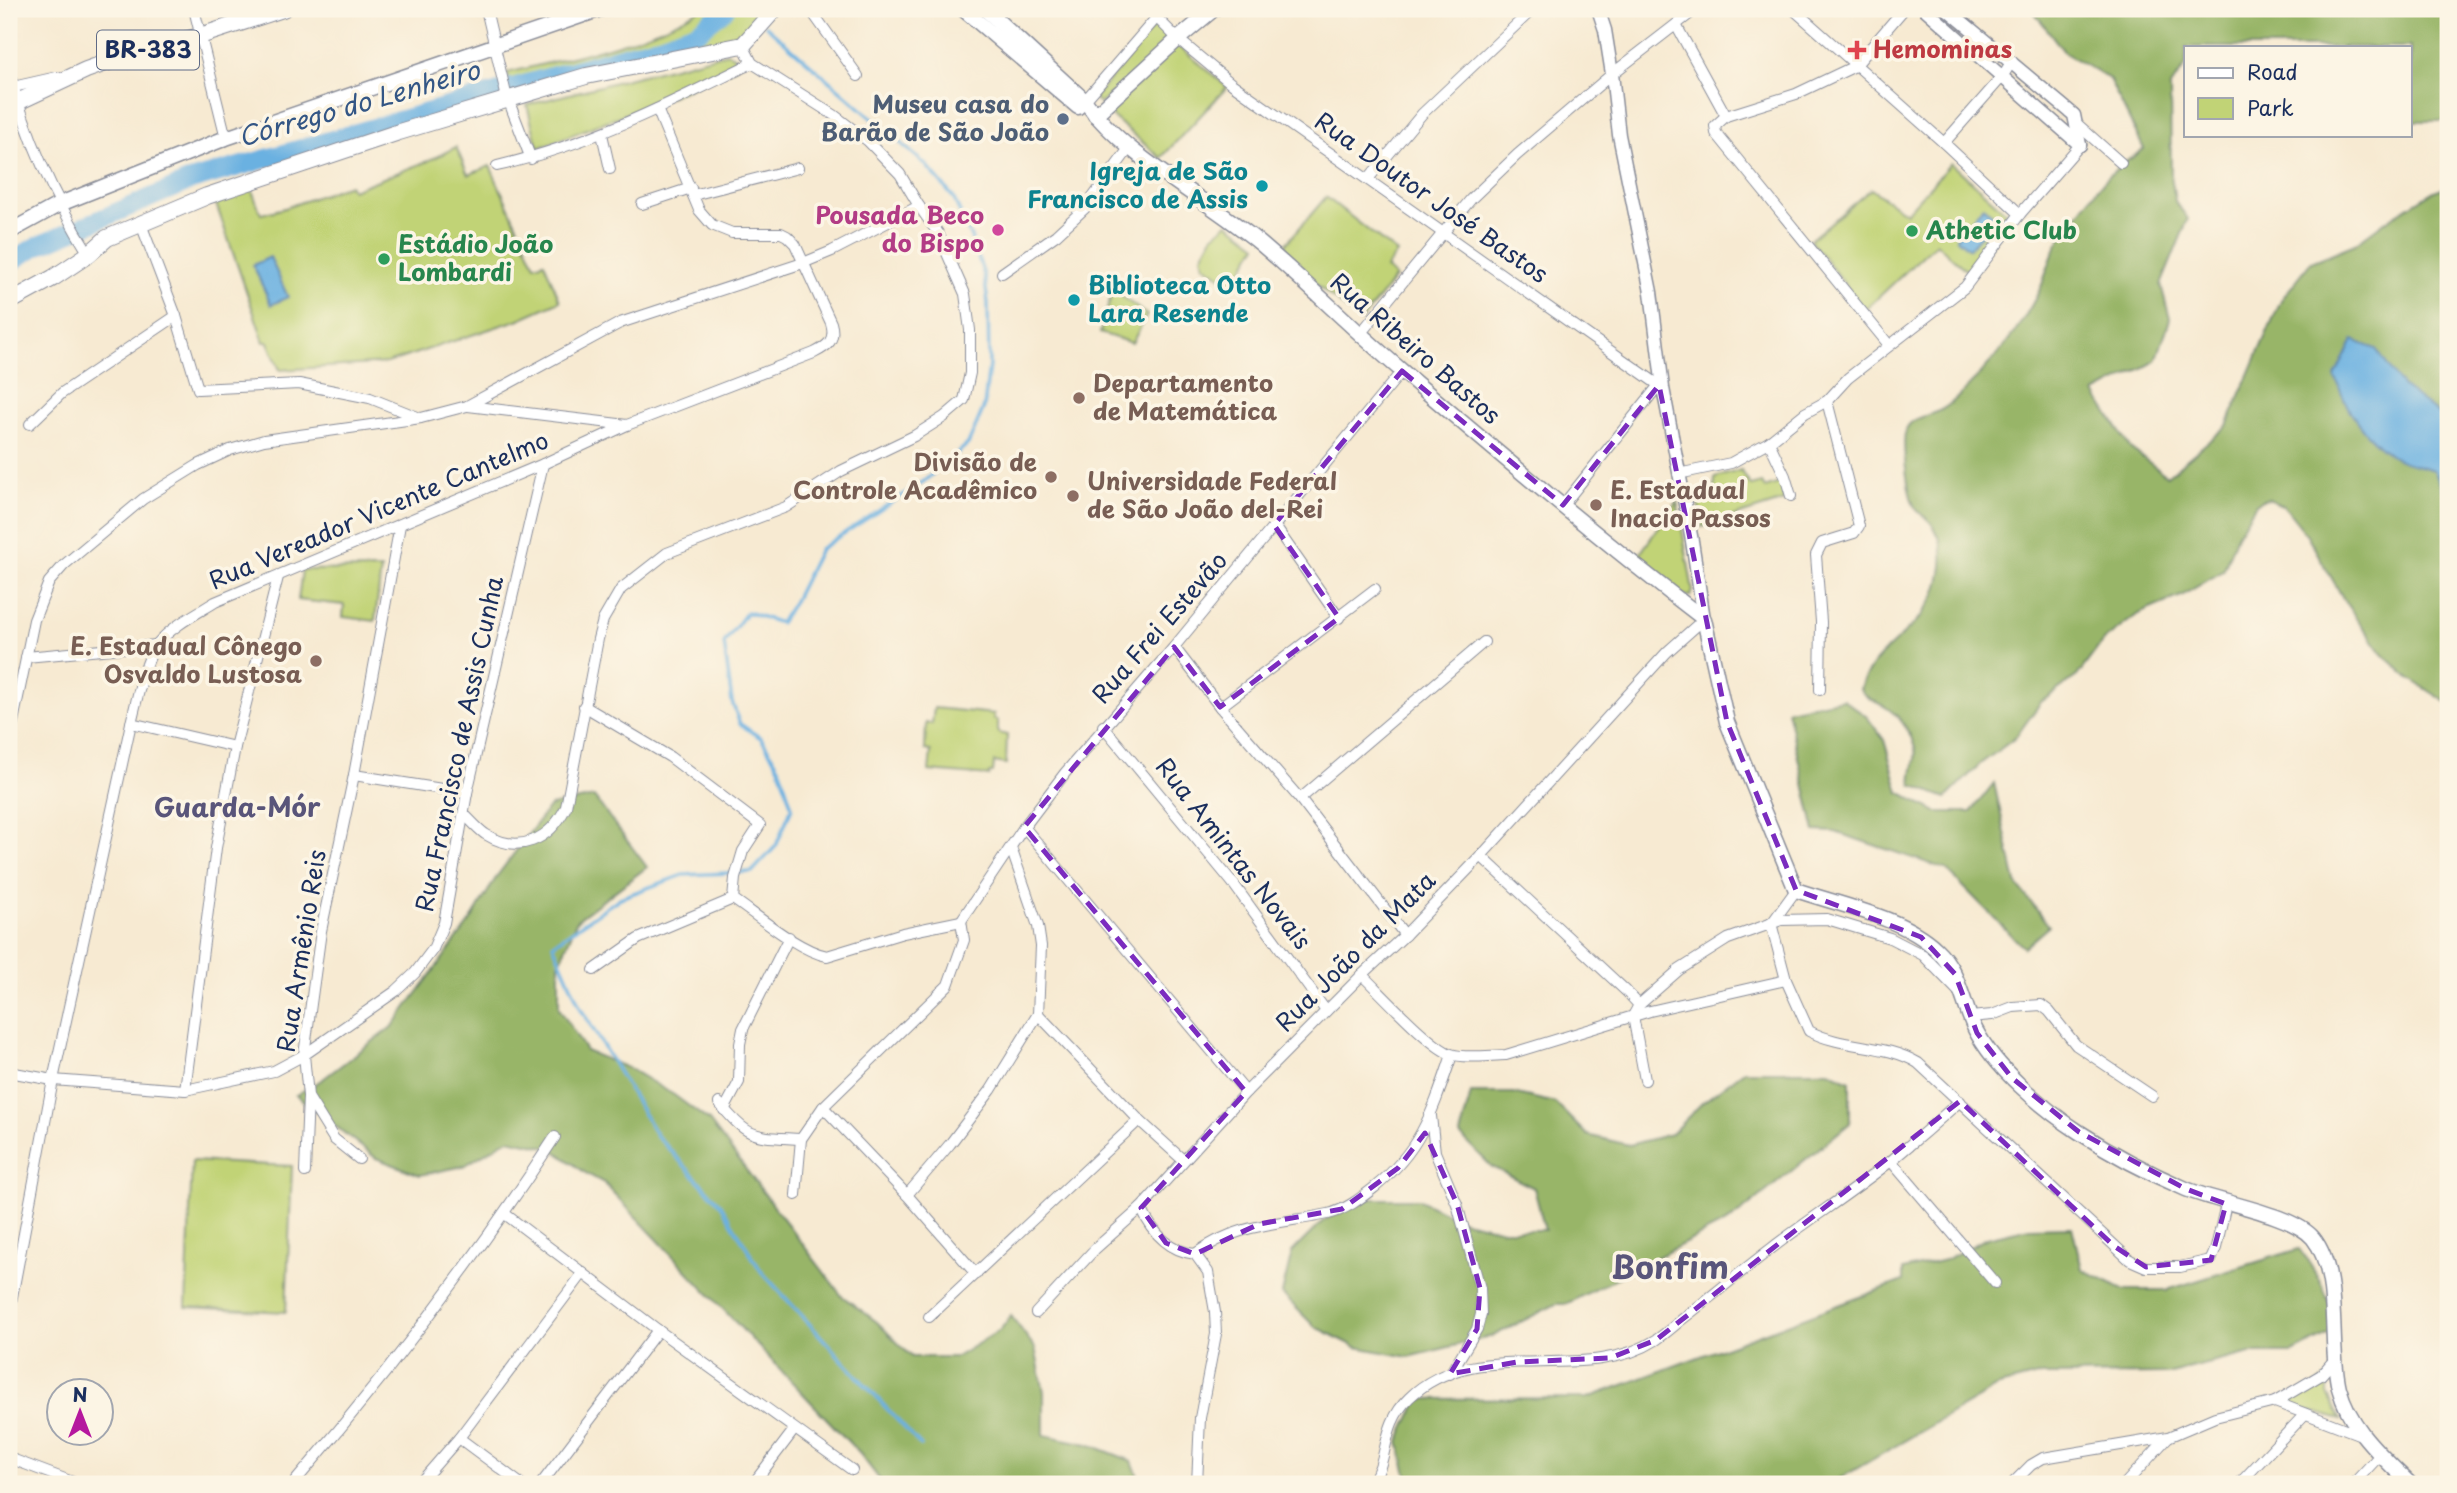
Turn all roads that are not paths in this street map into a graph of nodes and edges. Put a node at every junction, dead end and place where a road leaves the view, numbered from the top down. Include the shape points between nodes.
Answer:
1 (194, 9) edge
2 (284, 9) edge
3 (486, 9) edge
4 (601, 9) edge
5 (775, 9) edge
6 (810, 9) edge
7 (963, 9) edge
8 (1148, 9) edge
9 (1214, 9) edge
10 (1532, 9) edge
11 (1598, 9) edge
12 (1696, 9) edge
13 (1793, 9) edge
14 (1904, 9) edge
15 (1925, 9) edge
16 (1947, 9) edge
17 (983, 12) edge
18 (1157, 17) junction
19 (1676, 25) junction
20 (200, 36) junction
21 (1178, 39) junction
22 (748, 40) junction
23 (495, 44) junction
24 (2012, 61) junction
25 (752, 63) junction
26 (1855, 66) junction
27 (9, 71) edge
28 (1612, 74) junction
29 (858, 76) dead end
30 (2002, 77) junction
31 (507, 97) junction
32 (13, 98) edge
33 (1082, 104) junction
34 (657, 110) junction
35 (1095, 115) junction
36 (1726, 116) junction
37 (2074, 119) junction
38 (602, 134) junction
39 (226, 138) junction
40 (1944, 143) junction
41 (2080, 145) junction
42 (1130, 147) junction
43 (531, 159) junction
44 (2121, 163) dead end
45 (497, 166) dead end
46 (798, 168) dead end
47 (610, 169) dead end
48 (1368, 179) junction
49 (692, 192) junction
50 (642, 204) dead end
51 (60, 205) junction
52 (919, 206) junction
53 (2020, 214) junction
54 (141, 223) junction
55 (9, 232) edge
56 (1442, 233) junction
57 (85, 247) junction
58 (803, 263) junction
59 (1002, 274) dead end
60 (9, 302) edge
61 (176, 316) junction
62 (1360, 334) junction
63 (1889, 345) junction
64 (1402, 371) junction
65 (1661, 386) junction
66 (1828, 401) junction
67 (467, 406) junction
68 (421, 418) junction
69 (30, 424) dead end
70 (628, 425) junction
71 (1769, 442) junction
72 (543, 464) junction
73 (1678, 474) junction
74 (1791, 496) dead end
75 (1563, 505) junction
76 (400, 525) junction
77 (1274, 525) junction
78 (278, 577) junction
79 (1375, 589) dead end
80 (1339, 618) junction
81 (1704, 619) junction
82 (1484, 642) dead end
83 (156, 645) junction
84 (1174, 647) junction
85 (26, 657) junction
86 (1820, 690) dead end
87 (14, 691) edge
88 (584, 706) junction
89 (1220, 707) junction
90 (131, 723) junction
91 (1103, 726) junction
92 (9, 741) edge
93 (235, 747) junction
94 (354, 775) junction
95 (467, 793) junction
96 (1300, 799) junction
97 (465, 815) junction
98 (1024, 827) junction
99 (1011, 848) junction
100 (1481, 856) junction
101 (1796, 891) junction
102 (733, 899) junction
103 (961, 921) junction
104 (1771, 923) junction
105 (1405, 935) junction
106 (789, 937) junction
107 (594, 970) dead end
108 (1362, 975) junction
109 (1786, 981) junction
110 (1961, 995) junction
111 (1639, 1005) junction
112 (1326, 1011) junction
113 (1038, 1014) junction
114 (1633, 1016) junction
115 (1970, 1017) junction
116 (303, 1055) junction
117 (1452, 1055) junction
118 (9, 1072) edge
119 (53, 1080) junction
120 (1645, 1080) dead end
121 (185, 1090) junction
122 (1246, 1092) junction
123 (308, 1096) junction
124 (2152, 1096) dead end
125 (1960, 1101) junction
126 (824, 1107) junction
127 (1431, 1116) junction
128 (1139, 1120) junction
129 (555, 1137) dead end
130 (801, 1139) junction
131 (1413, 1149) junction
132 (1435, 1152) junction
133 (359, 1159) dead end
134 (1183, 1160) junction
135 (1891, 1161) junction
136 (305, 1172) dead end
137 (796, 1195) dead end
138 (907, 1195) junction
139 (2226, 1204) junction
140 (1141, 1208) junction
141 (505, 1214) junction
142 (1195, 1254) junction
143 (583, 1273) junction
144 (976, 1274) junction
145 (1995, 1283) dead end
146 (1035, 1313) dead end
147 (9, 1314) edge
148 (929, 1317) dead end
149 (658, 1330) junction
150 (2335, 1359) junction
151 (1450, 1374) junction
152 (2275, 1402) junction
153 (2305, 1415) junction
154 (794, 1430) junction
155 (2361, 1435) junction
156 (2168, 1437) junction
157 (459, 1438) junction
158 (2381, 1454) junction
159 (9, 1458) edge
160 (852, 1471) dead end
161 (78, 1484) edge
162 (293, 1484) edge
163 (419, 1484) edge
164 (520, 1484) edge
165 (541, 1484) edge
166 (753, 1484) edge
167 (1197, 1484) edge
168 (1371, 1484) edge
169 (2012, 1484) edge
170 (2125, 1484) edge
171 (2239, 1484) edge
172 (2353, 1484) edge
173 (2410, 1484) edge

1 - 20 street
2 - 20 highway, BR-383
3 - 23 street
4 - 23 main road
5 - 22 highway
6 - 29 street
7 - 17 main road, Rua Ribeiro Bastos
8 - 18 street, Rua Doutor José Bastos
9 - 21 main road
10 - 48 street via 1422,114
11 - 28 street
12 - 19 street
13 - 26 street
14 - 26 street
15 - 30 street
16 - 24 street
17 - 33 main road, Rua Ribeiro Bastos
18 - 21 street, Rua Doutor José Bastos
18 - 33 street
19 - 28 street
19 - 36 street
20 - 32 highway, BR-383 via 125,56
20 - 39 street
21 - 35 main road
21 - 48 street, Rua Doutor José Bastos via 1232,84
22 - 25 street
22 - 31 highway
23 - 31 street
23 - 39 main road
24 - 30 street
24 - 37 street
25 - 34 street
25 - 52 street via 868,141 900,174
26 - 36 street via 1796,94
26 - 40 street
27 - 32 street
28 - 56 street via 1492,178
28 - 65 street via 1619,135 1651,292
30 - 40 street
30 - 41 street
31 - 43 street
31 - 54 highway via 207,196
32 - 51 street
33 - 35 main road, Rua Ribeiro Bastos
34 - 38 street
34 - 49 street
35 - 42 main road, Rua Ribeiro Bastos
36 - 63 street via 1716,123 1716,133
37 - 41 street
37 - 44 street
38 - 43 street
38 - 47 street
39 - 51 main road
40 - 53 street
41 - 53 street
42 - 59 street via 1085,208
42 - 62 main road, Rua Ribeiro Bastos via 1259,243
43 - 45 street
46 - 49 street
48 - 56 street, Rua Doutor José Bastos
49 - 50 street
49 - 58 street via 704,218 717,229 781,233 795,244
51 - 55 main road
51 - 57 street
52 - 58 street
52 - 88 street via 938,233 965,294 970,373 964,400 914,436 841,471 786,507 667,553 625,584 603,620
53 - 63 street via 1965,287
54 - 57 highway
54 - 61 street
56 - 62 street
56 - 65 street, Rua Doutor José Bastos
57 - 60 highway via 53,278
58 - 67 street via 620,323
58 - 70 street, Rua Vereador Vicente Cantelmo via 831,323 831,342 814,353
61 - 68 street via 198,390 299,384 370,398
61 - 69 street via 62,393
62 - 64 main road, Rua Ribeiro Bastos
63 - 66 street
64 - 75 main road, Rua Ribeiro Bastos
64 - 77 street, Rua Frei Estevão
65 - 73 street
65 - 75 street
66 - 71 street
66 - 86 street via 1859,526 1854,533 1822,543 1816,555
67 - 68 street
67 - 70 street
68 - 85 street via 264,440 198,465 143,499 64,565 40,602
70 - 72 street, Rua Vereador Vicente Cantelmo
71 - 73 street via 1731,463
71 - 74 street
72 - 76 street, Rua Vereador Vicente Cantelmo
72 - 95 street, Rua Francisco de Assis Cunha
73 - 81 street
75 - 81 main road, Rua Ribeiro Bastos
76 - 78 street, Rua Vereador Vicente Cantelmo
76 - 94 street, Rua Armênio Reis
77 - 80 street
77 - 84 street, Rua Frei Estevão
78 - 83 street, Rua Vereador Vicente Cantelmo via 215,602
78 - 93 street
79 - 80 street
80 - 89 street
81 - 100 street, Rua João da Mata via 1667,652
81 - 101 main road via 1727,722
82 - 96 street
83 - 85 street
83 - 90 street, Rua Vereador Vicente Cantelmo
84 - 89 street
84 - 91 street, Rua Frei Estevão
85 - 87 street
87 - 92 street
88 - 97 street via 566,807 558,824 541,838 524,843 503,841 485,834
88 - 102 street via 670,757 757,822 760,827 743,851
89 - 96 street
90 - 93 street
90 - 119 street, Rua Vereador Vicente Cantelmo
91 - 98 street, Rua Frei Estevão
91 - 112 street, Rua Amintas Novais via 1224,872
93 - 121 street via 216,848
94 - 95 street
94 - 116 street, Rua Armênio Reis via 321,931
95 - 97 street, Rua Francisco de Assis Cunha
96 - 105 street
97 - 116 street, Rua Francisco de Assis Cunha via 444,923 433,948 396,991
98 - 99 street, Rua Frei Estevão
98 - 122 street
99 - 103 street, Rua Frei Estevão
99 - 113 street via 1038,926
100 - 105 street, Rua João da Mata
100 - 111 street
101 - 104 street
101 - 110 main road via 1921,937 1945,959
102 - 106 street
102 - 107 street via 638,939
103 - 106 street via 902,933 832,956
103 - 126 street via 964,940 948,985
104 - 109 street
104 - 110 street via 1827,919 1890,938 1923,955
104 - 111 street via 1728,939 1679,970
105 - 108 street, Rua João da Mata
106 - 130 street via 743,1029 739,1082 722,1106 751,1135
108 - 112 street, Rua João da Mata
108 - 117 street
109 - 114 street
109 - 125 street via 1809,1031 1829,1040 1908,1056
110 - 115 main road
111 - 114 street
112 - 122 street, Rua João da Mata
113 - 128 street
113 - 138 street via 990,1090
114 - 117 street via 1506,1055
114 - 120 street
115 - 124 street via 2040,1005 2076,1045
115 - 139 main road via 2000,1066 2069,1125 2186,1189
116 - 121 street, Rua Francisco de Assis Cunha via 274,1071
116 - 123 street, Rua Armênio Reis
117 - 127 street
118 - 119 street, Rua Francisco de Assis Cunha
119 - 121 street, Rua Francisco de Assis Cunha
119 - 147 street, Rua Vereador Vicente Cantelmo
122 - 134 street, Rua João da Mata
123 - 133 street, Rua Armênio Reis via 334,1139
123 - 136 street, Rua Armênio Reis
125 - 135 street
125 - 139 street via 2114,1247 2146,1267 2180,1267 2211,1260
126 - 130 street
126 - 138 street
127 - 131 street
127 - 132 street
128 - 134 street
128 - 144 street
129 - 141 street
130 - 137 street
131 - 132 street
131 - 142 street via 1398,1168 1342,1209 1259,1224 1223,1237
132 - 151 street via 1457,1204 1480,1288 1477,1329
134 - 140 street, Rua João da Mata
135 - 145 street
135 - 151 street via 1656,1340 1632,1353 1478,1366
138 - 144 street
139 - 150 main road via 2293,1222 2314,1240 2330,1290
140 - 142 street via 1166,1243
140 - 146 street, Rua João da Mata
141 - 143 street
141 - 162 street via 402,1352
142 - 167 street via 1208,1272 1216,1334 1200,1418
143 - 149 street
143 - 157 street
144 - 148 street
149 - 154 street
149 - 165 street
150 - 152 street via 2321,1375
150 - 155 main road via 2339,1388
151 - 168 street via 1422,1386 1406,1400 1386,1436
152 - 153 street
152 - 156 street via 2215,1417
153 - 155 street
153 - 171 street
154 - 160 street
154 - 166 street
155 - 158 main road
156 - 169 street via 2043,1458
156 - 170 street
157 - 163 street
157 - 164 street
158 - 172 street
158 - 173 main road
159 - 161 street

